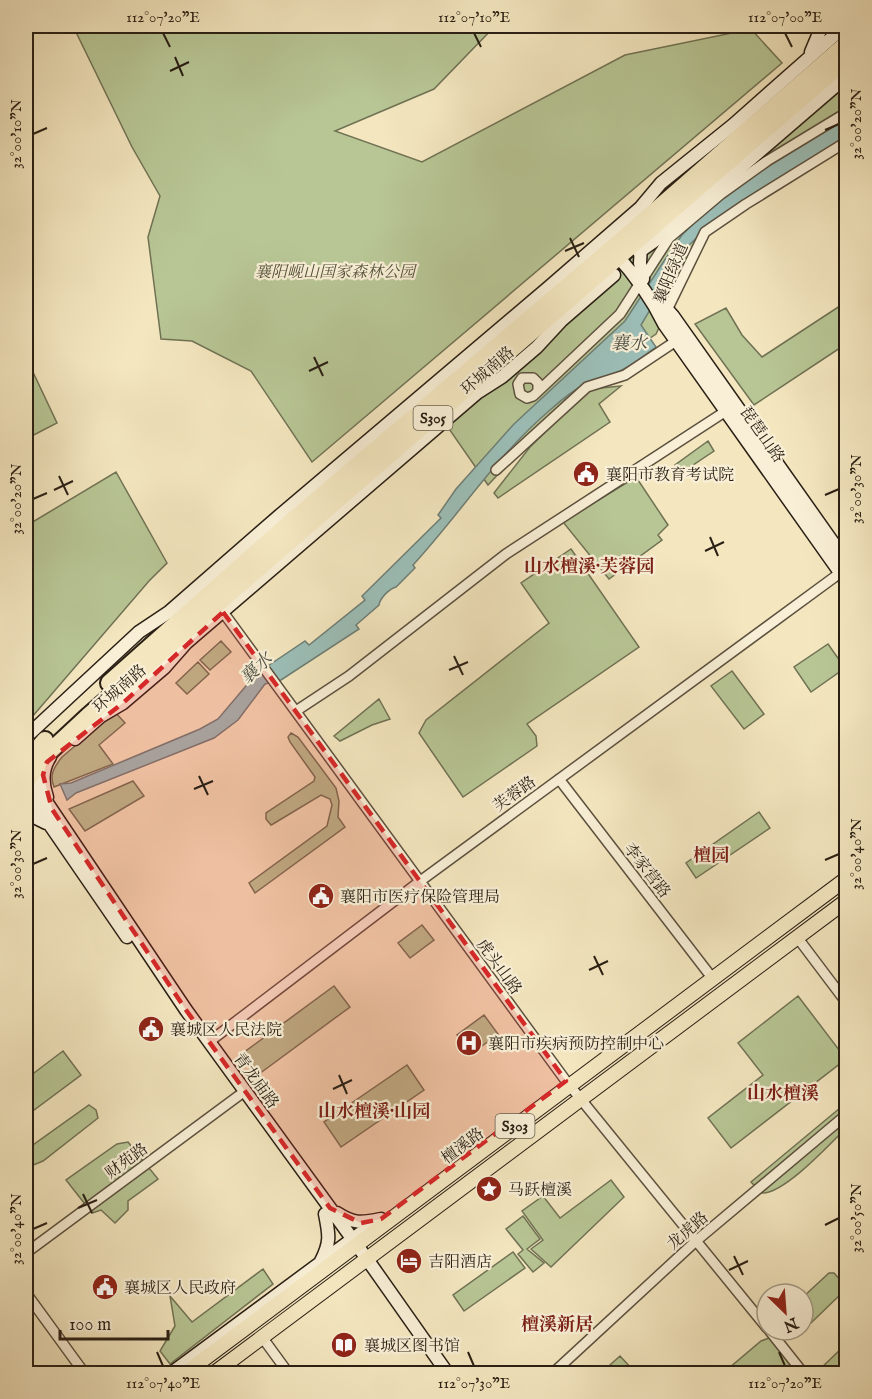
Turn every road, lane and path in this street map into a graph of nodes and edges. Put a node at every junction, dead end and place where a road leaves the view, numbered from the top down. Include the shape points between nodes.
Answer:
1 (822, 26) edge
2 (845, 26) edge
3 (846, 44) edge
4 (809, 56) junction
5 (846, 60) edge
6 (846, 77) edge
7 (806, 78) junction
8 (846, 113) edge
9 (846, 142) edge
10 (621, 246) junction
11 (608, 274) junction
12 (641, 281) junction
13 (660, 306) junction
14 (676, 341) junction
15 (538, 390) dead end
16 (726, 411) junction
17 (496, 470) dead end
18 (846, 561) edge
19 (843, 577) edge
20 (213, 598) junction
21 (296, 711) junction
22 (26, 737) edge
23 (59, 742) junction
24 (47, 762) junction
25 (26, 776) edge
26 (559, 779) junction
27 (52, 809) junction
28 (26, 813) edge
29 (50, 825) junction
30 (846, 873) edge
31 (846, 879) edge
32 (419, 882) junction
33 (846, 901) edge
34 (846, 908) edge
35 (799, 940) junction
36 (711, 976) junction
37 (846, 1002) edge
38 (209, 1042) junction
39 (568, 1083) junction
40 (242, 1093) junction
41 (582, 1102) junction
42 (846, 1115) edge
43 (327, 1211) junction
44 (381, 1219) junction
45 (696, 1241) junction
46 (351, 1245) junction
47 (26, 1253) edge
48 (365, 1263) junction
49 (320, 1264) junction
50 (26, 1293) edge
51 (755, 1313) edge
52 (264, 1339) junction
53 (778, 1342) edge
54 (85, 1374) edge
55 (170, 1374) edge
56 (184, 1374) edge
57 (213, 1374) edge
58 (221, 1374) edge
59 (289, 1374) edge
60 (438, 1374) edge
61 (448, 1374) edge
62 (552, 1374) edge
63 (804, 1374) edge

1 - 4 street
2 - 4 street
3 - 7 highway, 环城南路
4 - 7 street
4 - 10 street via 661,183 640,208
5 - 10 highway, 环城南路 / S305
6 - 10 street via 660,237
7 - 10 highway, 环城南路 / S305
8 - 12 street, 襄阳绿道 via 767,161 685,224 669,238
9 - 13 street, 襄阳绿道 via 705,232
10 - 11 highway, 环城南路 / S305
10 - 12 street
10 - 12 street
10 - 20 highway, 环城南路 / S305
11 - 12 street
11 - 20 highway, 环城南路 / S305
12 - 13 street
12 - 15 street, 襄阳绿道 via 620,314 530,398 518,391 518,384 522,378 533,378
13 - 14 street, 琵琶山路 via 664,324
13 - 18 street, 琵琶山路
14 - 16 street, 琵琶山路
14 - 17 street via 625,375 587,387
16 - 19 street, 琵琶山路
16 - 21 street via 506,554 350,676
19 - 26 street, 芙蓉路
20 - 21 street, 虎头山路
20 - 22 street via 169,612 139,632
20 - 23 highway, 环城南路 / S305
20 - 24 street via 186,644 164,668
20 - 25 highway, 环城南路 / S305 via 37,747
21 - 32 street, 虎头山路
23 - 24 street
23 - 25 highway, 环城南路 / S305
24 - 27 street via 43,788
25 - 27 street, 青龙庙路
25 - 29 street, 青龙庙路
26 - 32 street, 芙蓉路
26 - 36 street, 李家营路
27 - 38 street, 青龙庙路
28 - 29 street
29 - 40 street, 青龙庙路
30 - 36 street
31 - 36 main road, 檀溪路 / S303
32 - 38 street, 芙蓉路
32 - 39 street, 虎头山路
33 - 35 main road, 檀溪路 / S303
34 - 35 street
35 - 37 street
35 - 41 main road, 檀溪路 / S303
36 - 39 main road, 檀溪路 / S303
38 - 40 street, 青龙庙路
39 - 41 street, 虎头山路
39 - 44 street
39 - 46 main road, 檀溪路 / S303
40 - 43 street, 青龙庙路
40 - 47 street, 财苑路
41 - 45 street, 虎头山路
41 - 48 main road, 檀溪路 / S303
42 - 45 street, 龙虎路
43 - 44 street via 361,1223
43 - 46 street, 青龙庙路
43 - 49 street via 328,1249
44 - 46 street
45 - 51 street, 虎头山路
45 - 62 street, 龙虎路
46 - 48 street, 青龙庙路
46 - 49 street
46 - 56 main road, 檀溪路 / S303
48 - 52 main road, 檀溪路 / S303
48 - 60 street, 青龙庙路
48 - 61 street, 青龙庙路
49 - 55 street
50 - 54 street
52 - 57 main road, 檀溪路 / S303
52 - 58 street
52 - 59 street
53 - 63 street, 虎头山路

